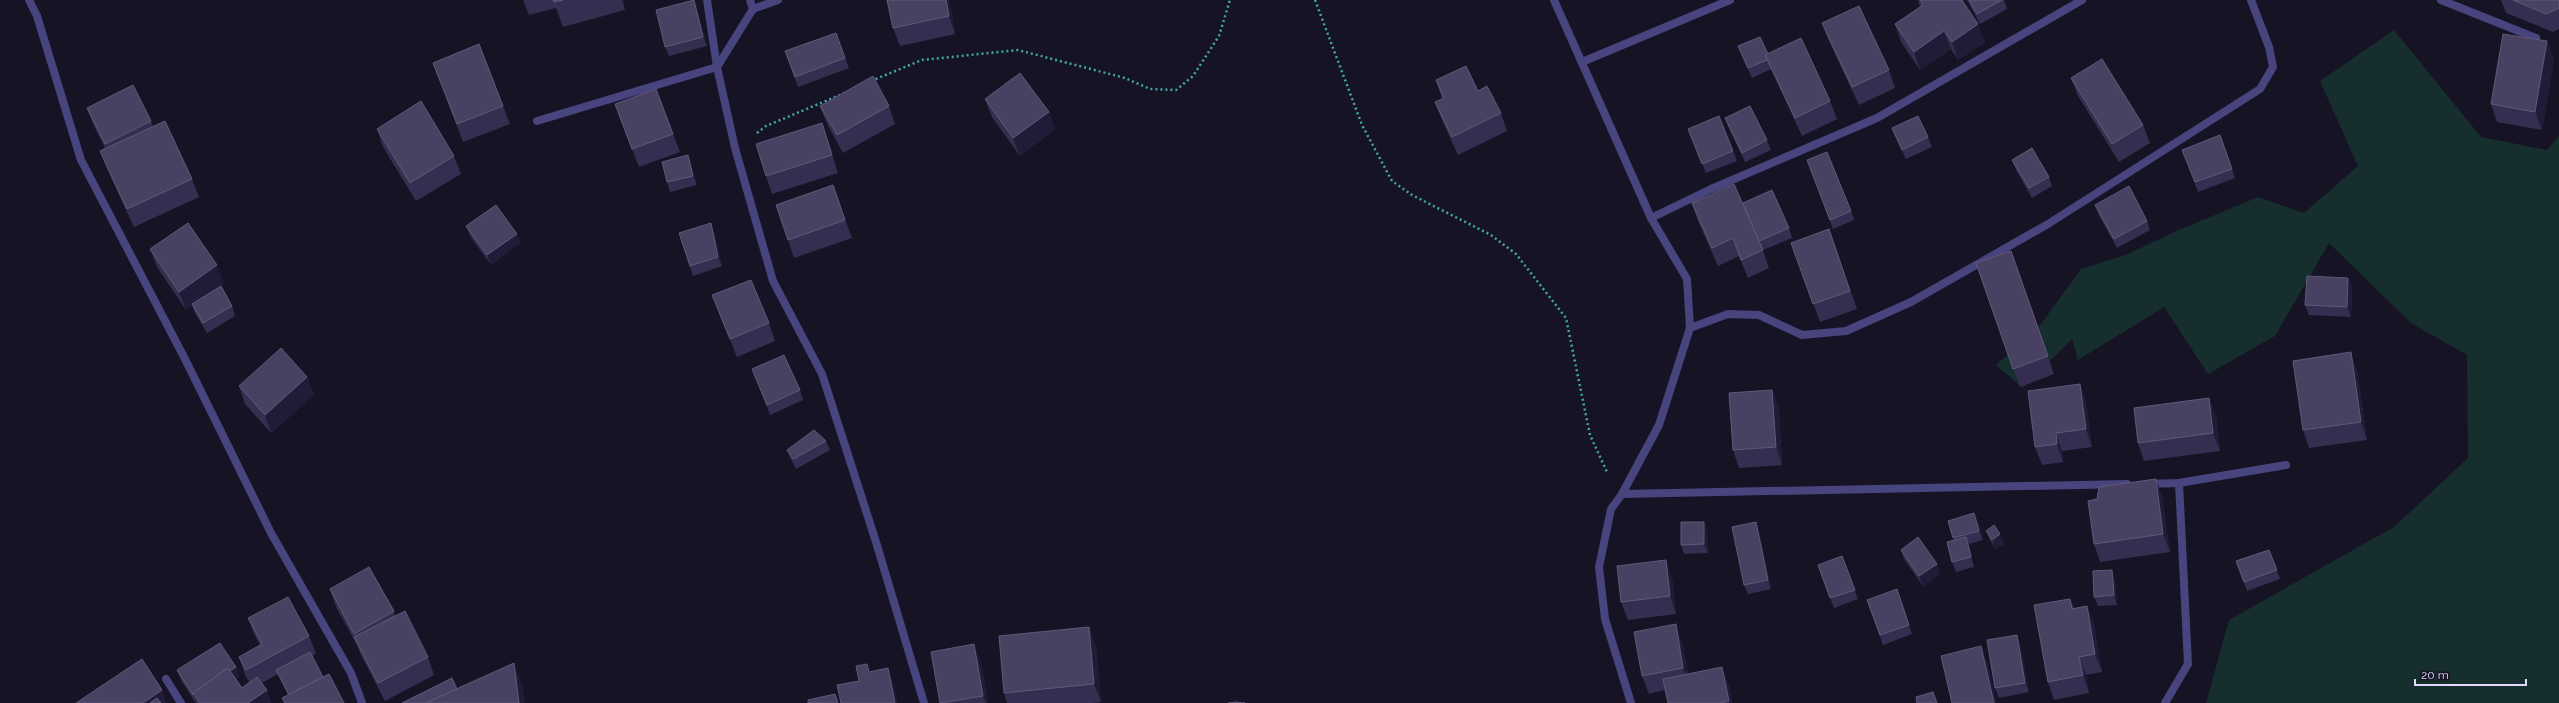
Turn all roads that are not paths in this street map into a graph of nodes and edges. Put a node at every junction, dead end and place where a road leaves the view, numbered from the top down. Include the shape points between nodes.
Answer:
1 (29, 0) edge
2 (707, 0) edge
3 (750, 0) edge
4 (778, 0) edge
5 (1554, 0) edge
6 (1730, 0) edge
7 (2082, 0) edge
8 (2251, 0) edge
9 (2441, 0) edge
10 (753, 9) junction
11 (2536, 38) edge
12 (1582, 62) junction
13 (717, 67) junction
14 (537, 120) dead end
15 (1651, 218) junction
16 (1690, 328) junction
17 (2286, 465) dead end
18 (2179, 483) junction
19 (1622, 494) junction
20 (166, 679) dead end
21 (181, 703) edge
22 (362, 703) edge
23 (924, 703) edge
24 (1631, 703) edge
25 (2165, 703) edge

1 - 22 street via 37,16 81,160 185,359 271,533 351,673
2 - 13 street
3 - 10 street
4 - 10 street
5 - 12 street
6 - 12 street
7 - 15 street via 1877,118 1711,189
8 - 16 street via 2269,47 2273,67 2260,89 2048,224 1911,302 1846,331 1802,335 1759,316 1728,314
9 - 11 street
10 - 13 street
12 - 15 street
13 - 14 street
13 - 23 street via 735,148 773,281 822,374
15 - 16 street via 1687,279
16 - 19 street via 1659,425
17 - 18 street
18 - 19 street
18 - 25 street via 2188,664
19 - 24 street via 1610,509 1599,567 1605,619
20 - 21 street

